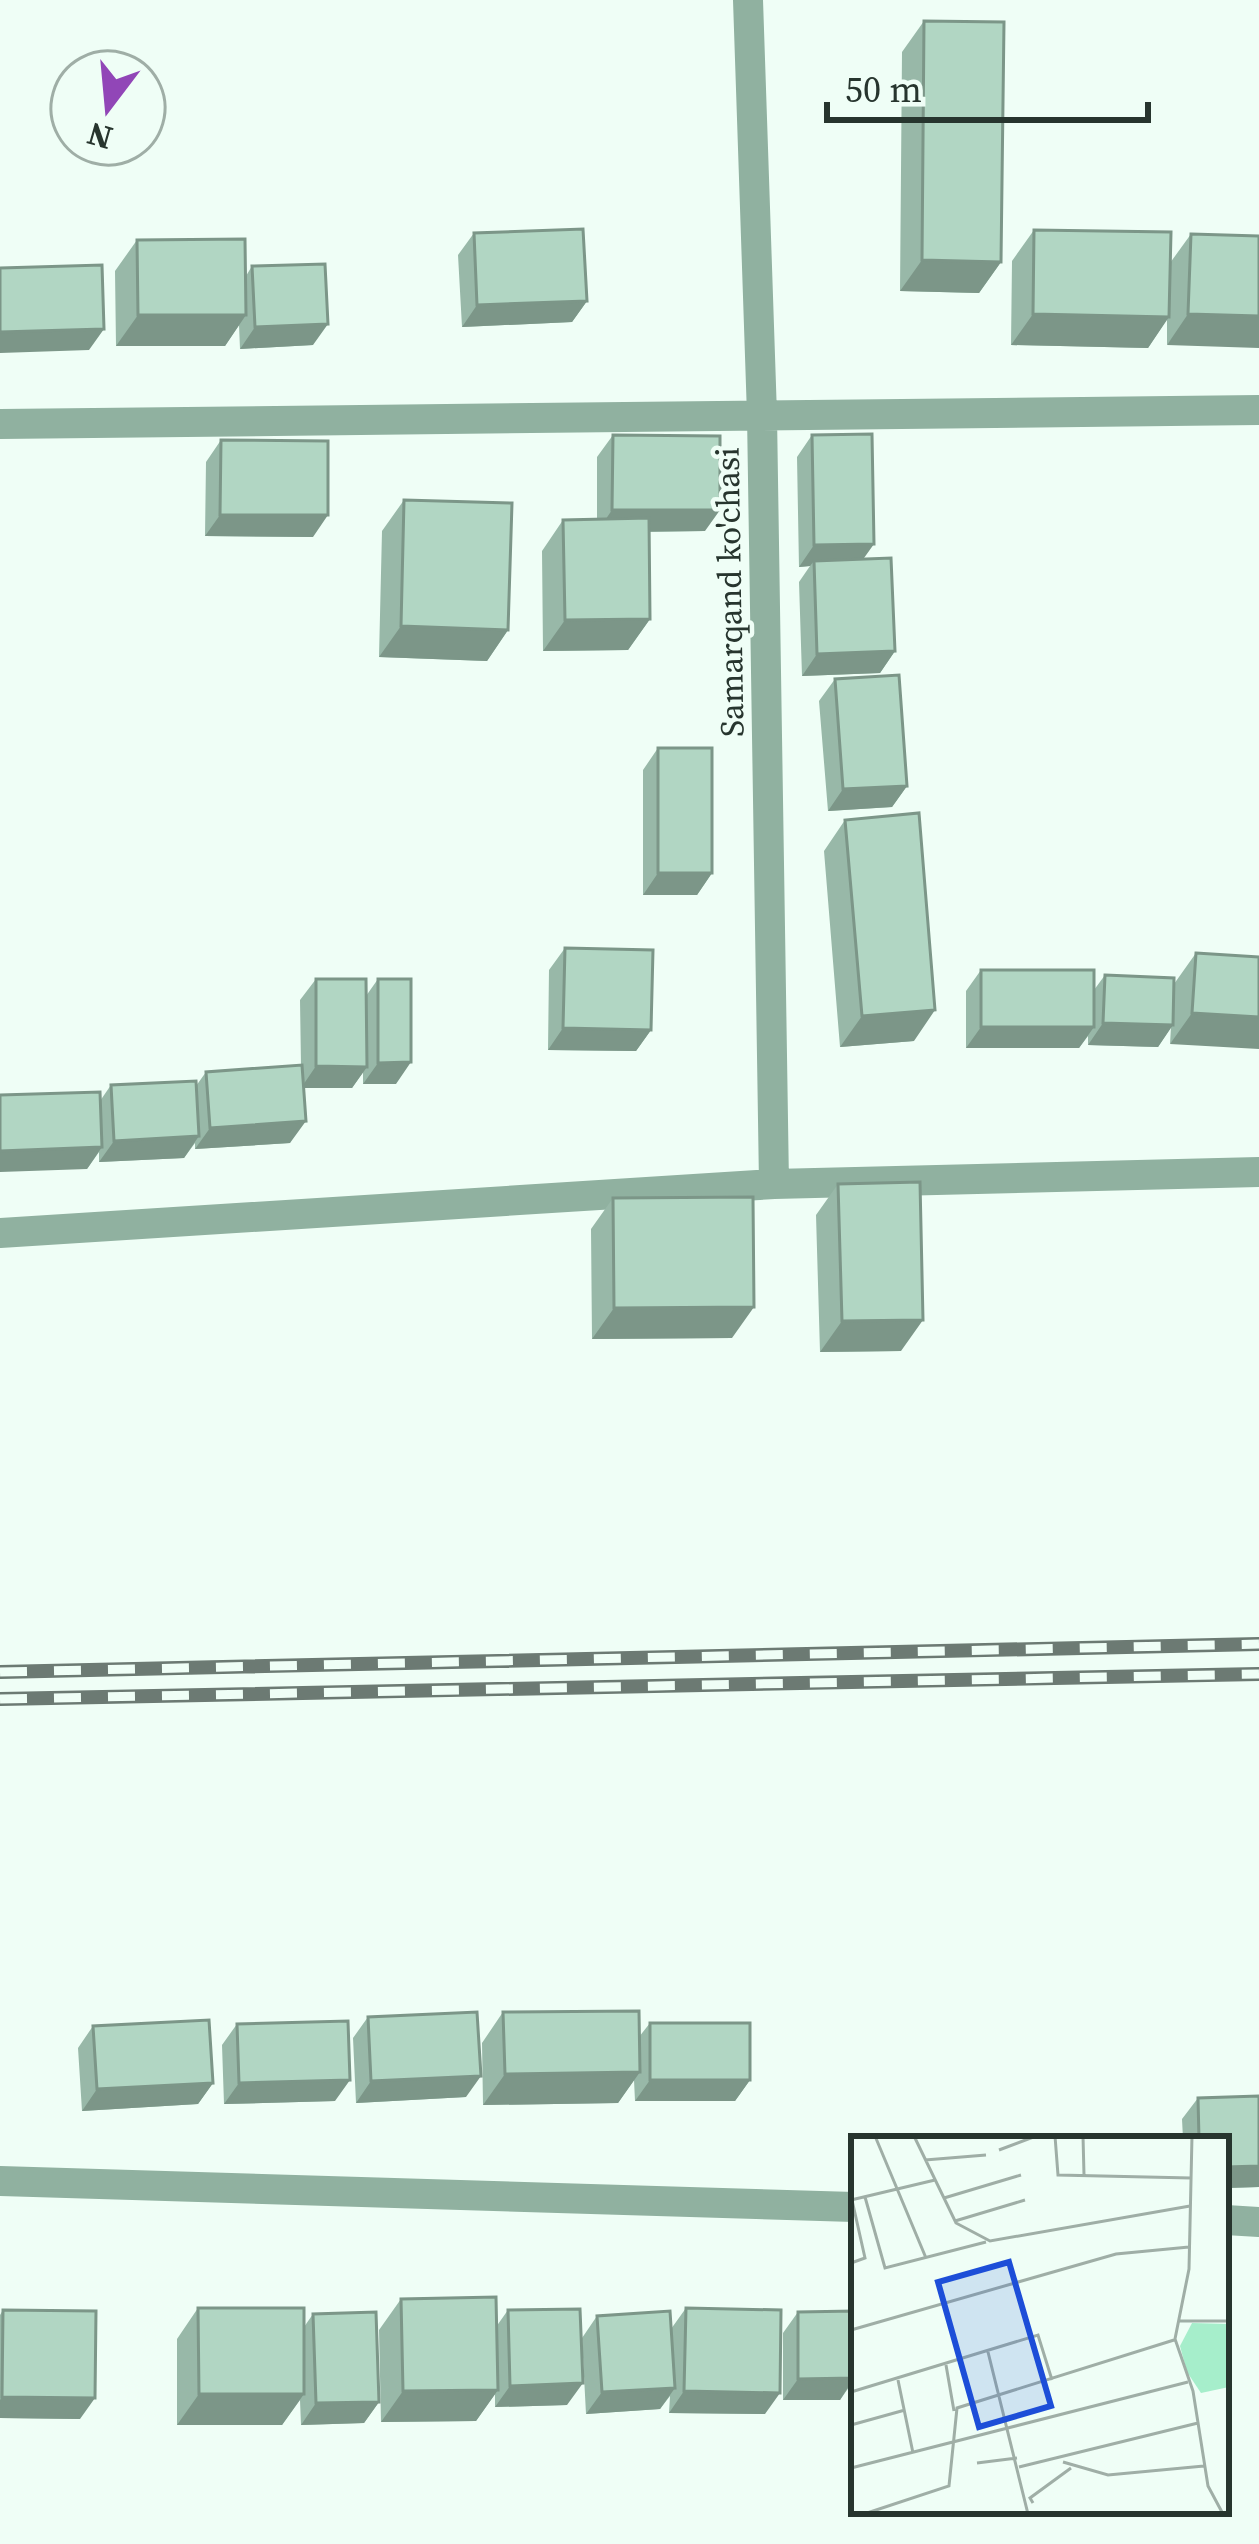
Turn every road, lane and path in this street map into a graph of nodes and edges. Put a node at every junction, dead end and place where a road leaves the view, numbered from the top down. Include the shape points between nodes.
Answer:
1 (748, 0) edge
2 (1259, 410) edge
3 (762, 416) junction
4 (0, 424) edge
5 (1259, 1172) edge
6 (774, 1184) junction
7 (0, 1233) edge
8 (0, 2181) edge
9 (851, 2206) edge
10 (1229, 2220) edge
11 (1259, 2222) edge

1 - 3 street, Samarqand ko'chasi
2 - 3 street
3 - 4 street
3 - 6 street, Samarqand ko'chasi
5 - 6 street
6 - 7 street
8 - 9 street
10 - 11 street

